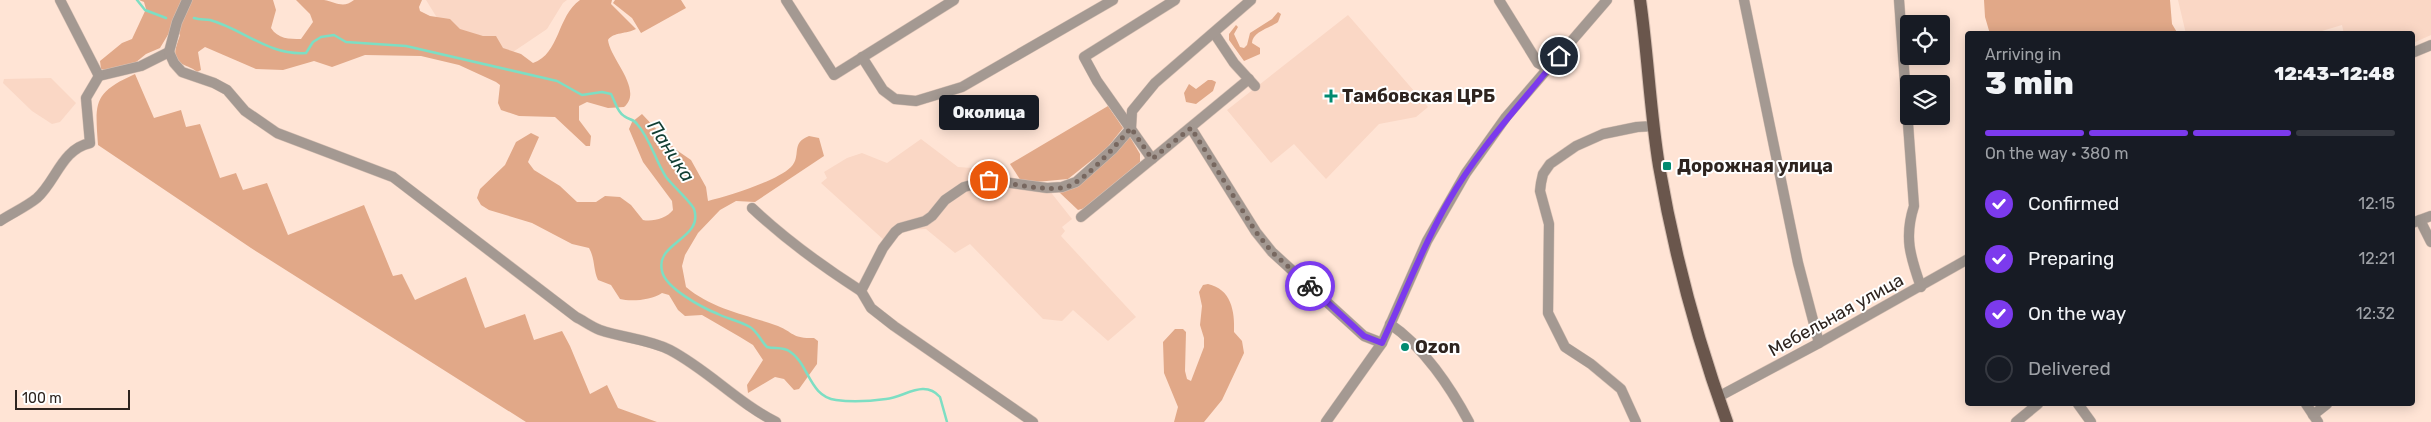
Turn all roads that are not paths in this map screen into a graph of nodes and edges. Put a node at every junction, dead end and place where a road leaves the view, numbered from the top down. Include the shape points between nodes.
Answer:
1 (60, 0) edge
2 (187, 0) edge
3 (786, 0) edge
4 (954, 0) edge
5 (1113, 0) edge
6 (1175, 0) edge
7 (1251, 0) edge
8 (1499, 0) edge
9 (1607, 0) edge
10 (1640, 0) edge
11 (1744, 0) edge
12 (1899, 0) edge
13 (1214, 32) junction
14 (2431, 45) edge
15 (169, 52) junction
16 (2415, 52) edge
17 (862, 57) junction
18 (1549, 68) junction
19 (99, 76) junction
20 (1654, 126) junction
21 (1131, 128) junction
22 (1191, 128) junction
23 (1152, 159) junction
24 (752, 208) dead end
25 (2431, 216) edge
26 (1081, 218) dead end
27 (0, 221) edge
28 (2416, 222) edge
29 (2431, 242) edge
30 (1965, 260) edge
31 (1921, 286) junction
32 (861, 290) junction
33 (1390, 324) junction
34 (1382, 343) junction
35 (1819, 344) junction
36 (1718, 397) junction
37 (2036, 406) edge
38 (2079, 406) edge
39 (2307, 406) edge
40 (2325, 406) edge
41 (2316, 418) edge
42 (776, 422) edge
43 (1033, 422) edge
44 (1326, 422) edge
45 (1470, 422) edge
46 (1636, 422) edge
47 (1727, 422) edge
48 (2016, 422) edge
49 (2091, 422) edge

1 - 19 street
2 - 15 street via 176,22
3 - 17 street via 834,75
4 - 17 street
5 - 17 street via 962,87 916,101 895,99 882,90
6 - 21 street via 1084,57
7 - 13 street
8 - 18 street via 1538,63
9 - 18 street
10 - 20 main road
11 - 35 street via 1798,263
12 - 31 street via 1914,206 1908,238
13 - 21 street via 1144,96 1132,111
13 - 22 street via 1252,83
14 - 16 street
15 - 19 street via 142,66
15 - 42 street via 182,72 214,82 227,90 245,111 277,133 393,177 576,317 599,330 670,350
18 - 33 street via 1506,117 1449,201 1409,278
19 - 27 street via 86,98 90,143 80,146 67,158 38,197
20 - 36 main road via 1672,229 1698,334
20 - 46 street via 1603,134 1576,146 1550,164 1543,174 1540,191 1549,224 1548,312 1565,347 1621,389
21 - 23 street
21 - 32 street via 1113,149 1069,186 1047,188 989,180 964,187 945,200 925,221 895,232
22 - 23 street
22 - 34 street via 1272,252 1364,336
23 - 26 street
24 - 32 street via 818,264
25 - 28 street
28 - 29 street
30 - 31 street, Мебельная улица
31 - 35 street, Мебельная улица
32 - 43 street via 871,308 894,326
33 - 34 street
33 - 45 street via 1406,335 1455,395
34 - 44 street
35 - 36 street, Мебельная улица
36 - 47 main road
37 - 48 street
38 - 49 street
39 - 41 street
40 - 41 street

